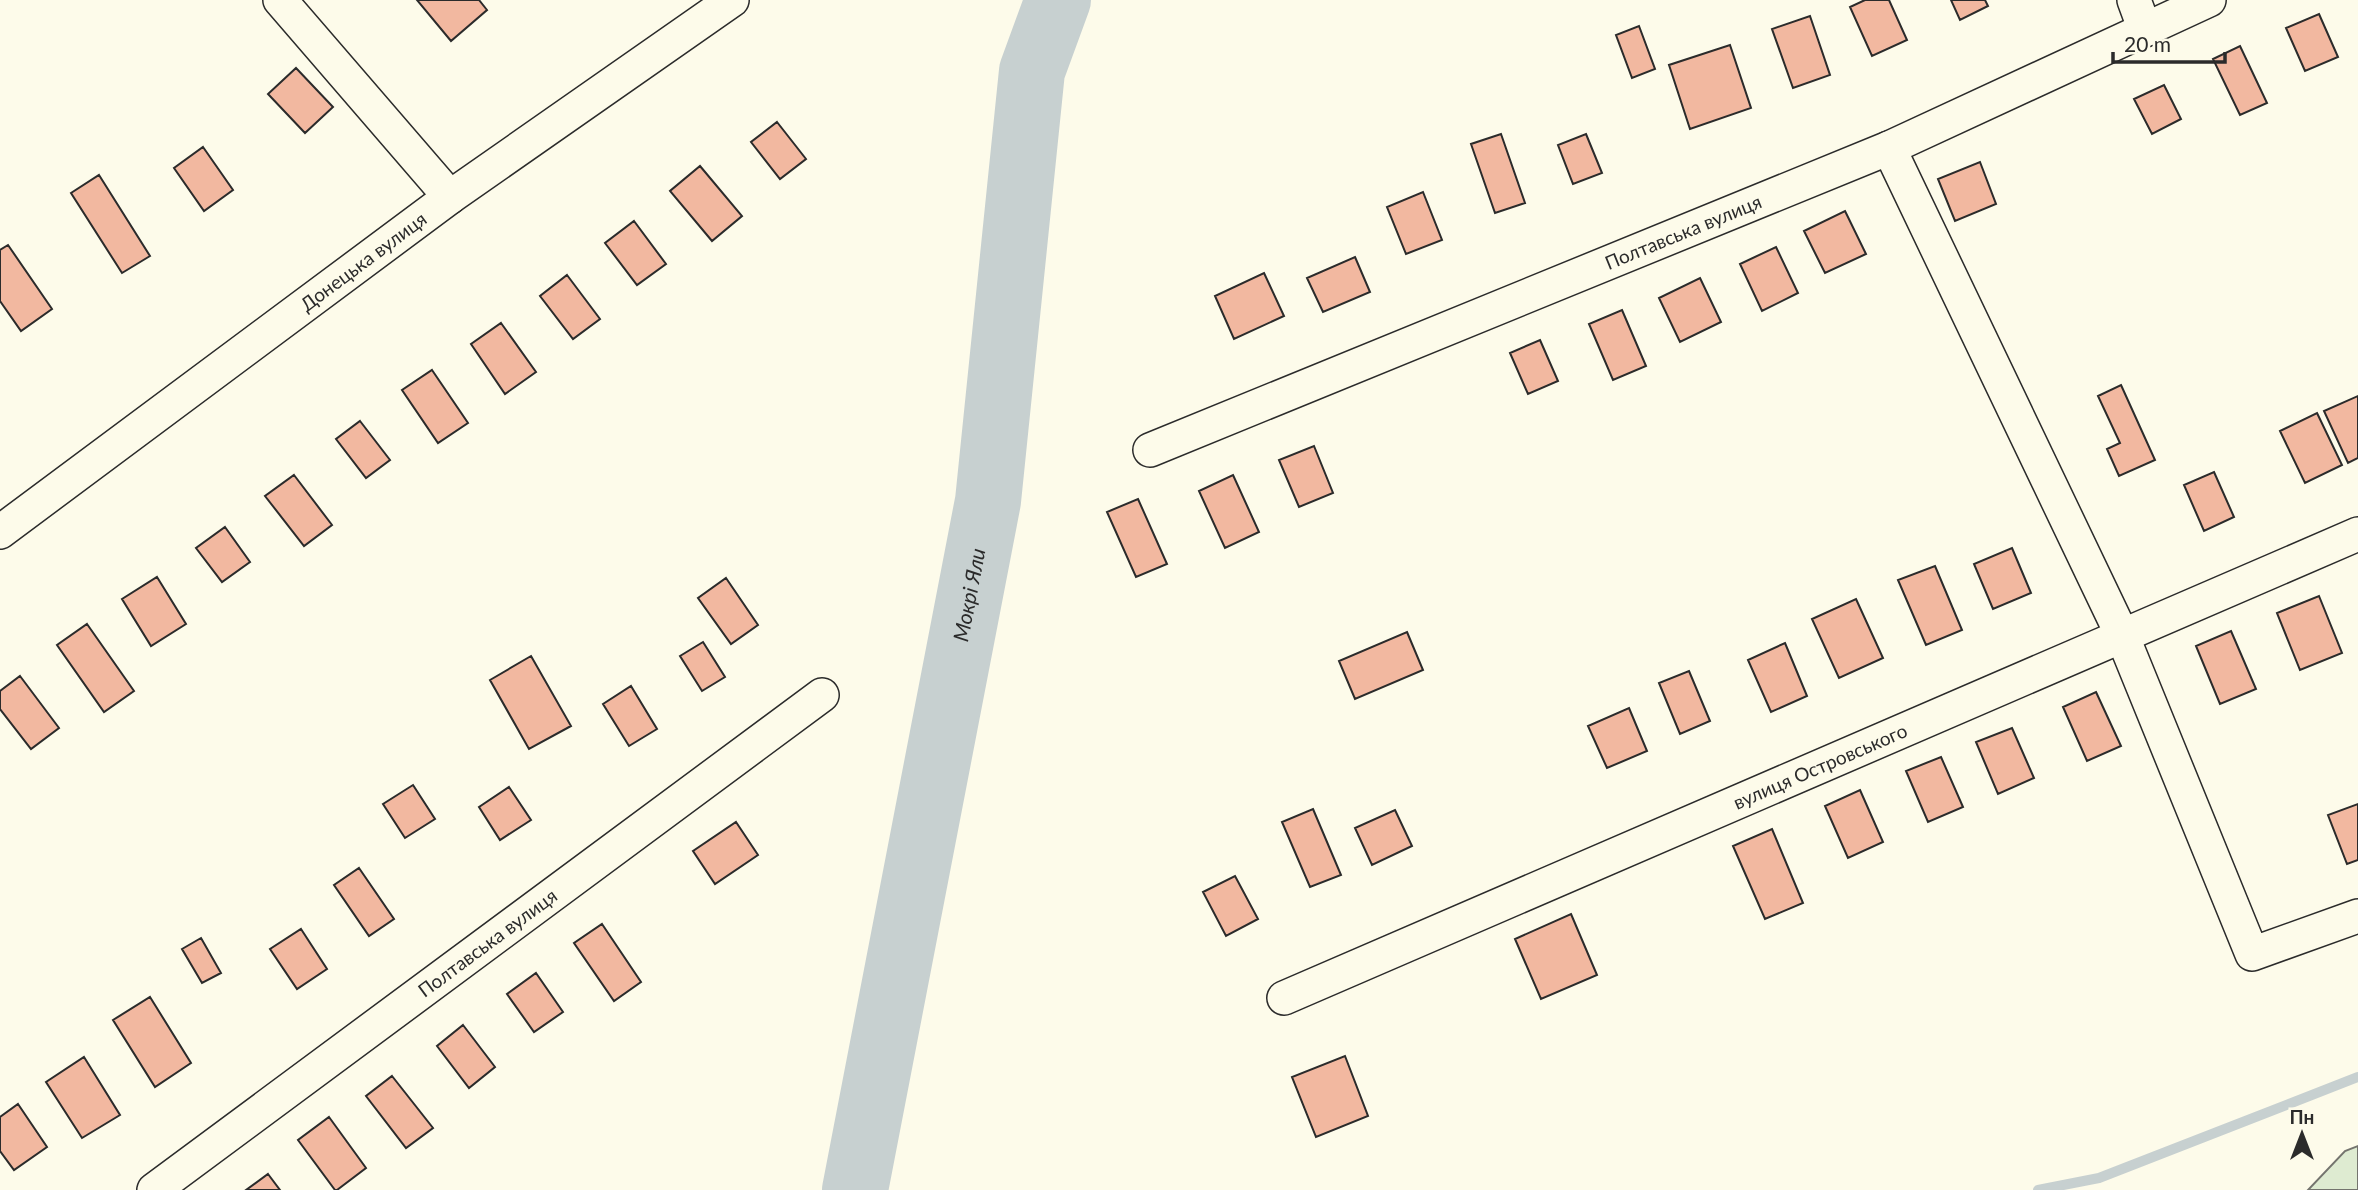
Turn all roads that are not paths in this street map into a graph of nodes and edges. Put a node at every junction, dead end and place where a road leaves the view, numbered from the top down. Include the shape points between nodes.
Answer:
1 (280, 0) edge
2 (732, 0) edge
3 (2209, 0) edge
4 (2139, 15) edge
5 (1889, 148) junction
6 (450, 197) junction
7 (1150, 450) dead end
8 (0, 531) edge
9 (2358, 534) edge
10 (2122, 635) junction
11 (822, 695) dead end
12 (2358, 916) edge
13 (1284, 998) dead end
14 (153, 1190) edge

1 - 6 street
2 - 6 street, Донецька вулиця
3 - 4 street, Полтавська вулиця
4 - 5 street, Полтавська вулиця
5 - 7 street, Полтавська вулиця
5 - 10 street
6 - 8 street, Донецька вулиця
9 - 10 street, вулиця Островського
10 - 12 street via 2252,954
10 - 13 street, вулиця Островського
11 - 14 street, Полтавська вулиця

